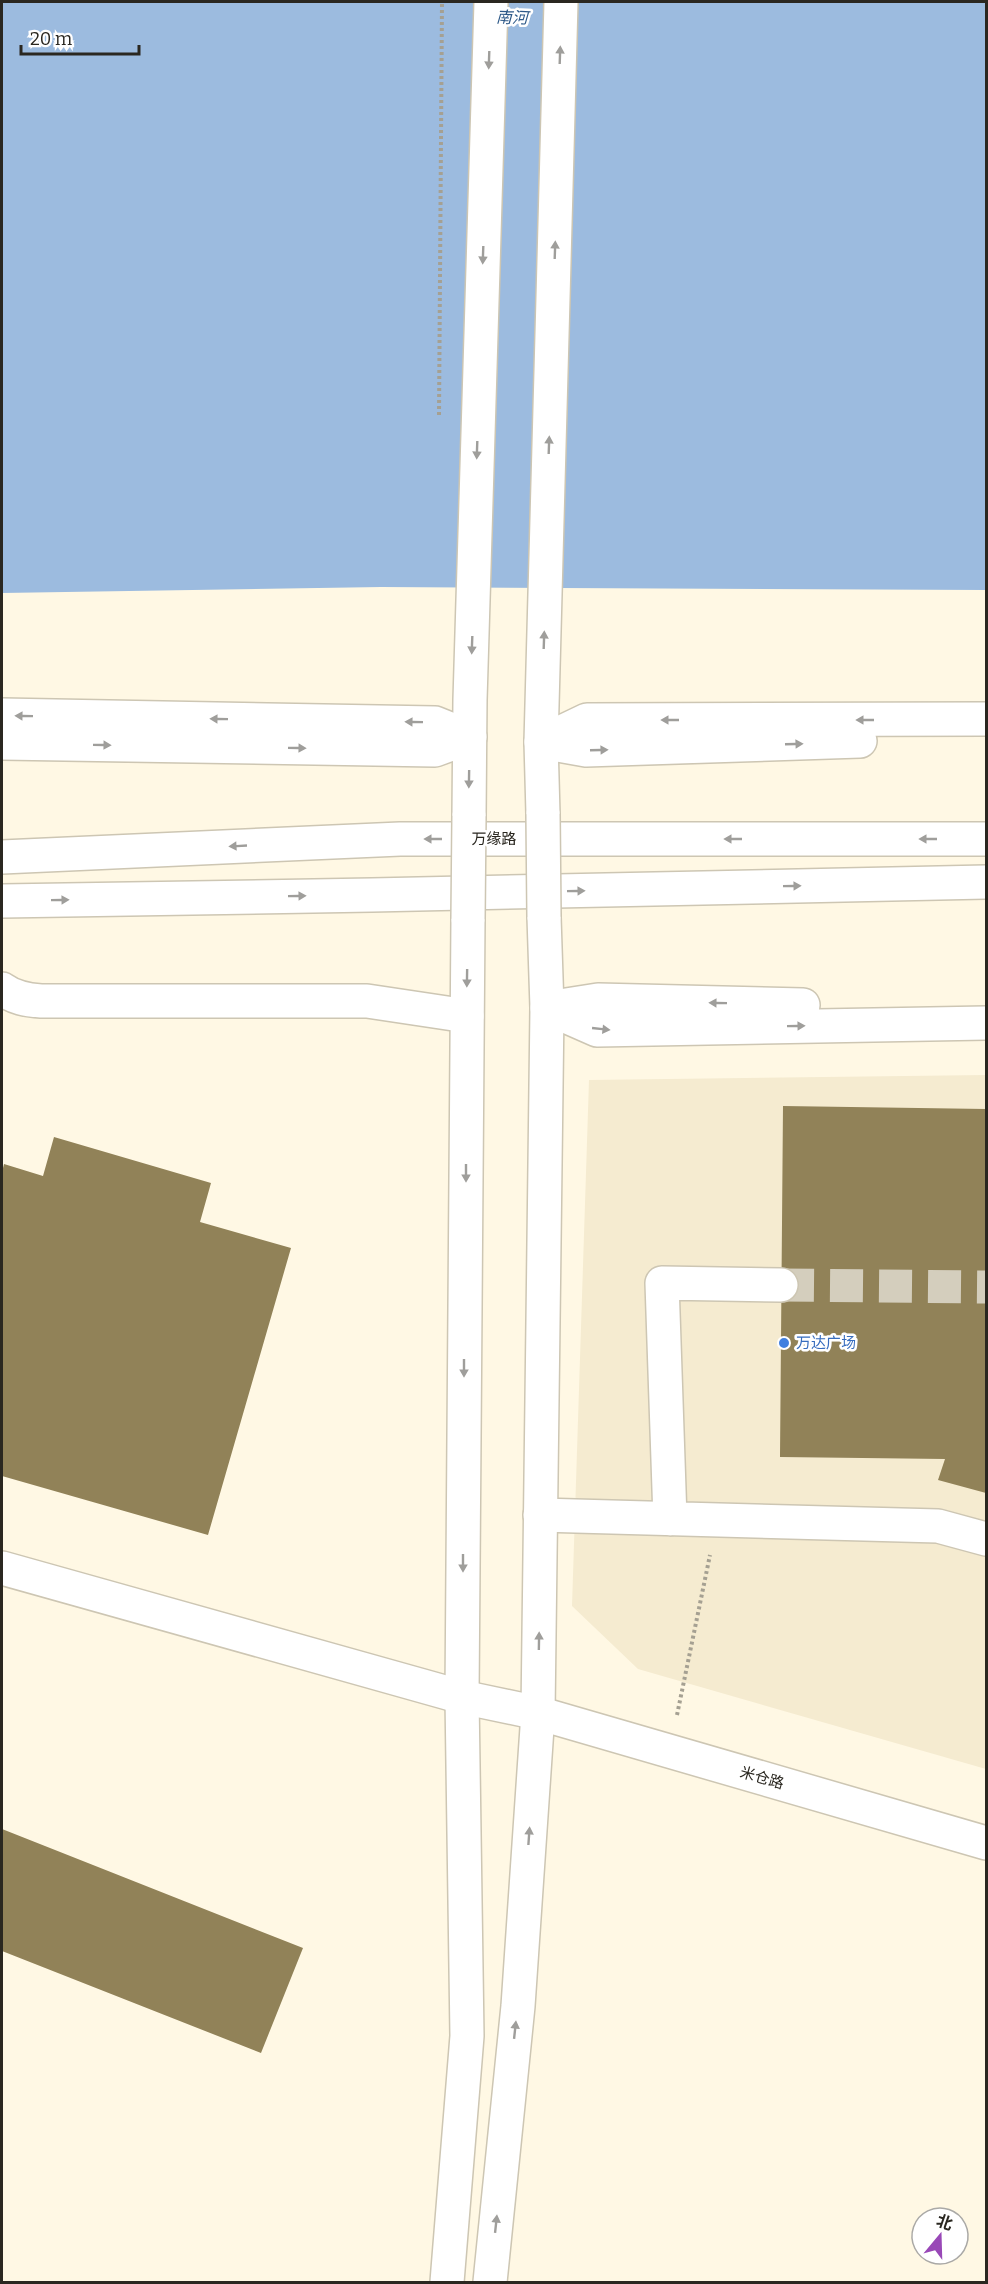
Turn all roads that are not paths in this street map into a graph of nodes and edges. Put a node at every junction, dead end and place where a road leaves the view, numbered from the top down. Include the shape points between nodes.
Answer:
1 (491, 2) edge
2 (561, 2) edge
3 (2, 715) edge
4 (987, 719) edge
5 (470, 737) junction
6 (987, 737) edge
7 (541, 742) junction
8 (2, 743) edge
9 (987, 839) edge
10 (2, 857) edge
11 (987, 882) edge
12 (2, 901) edge
13 (2, 989) edge
14 (548, 1008) junction
15 (987, 1009) edge
16 (2, 1016) edge
17 (466, 1016) junction
18 (987, 1023) edge
19 (781, 1285) tunnel mouth
20 (540, 1515) junction
21 (670, 1519) junction
22 (987, 1539) edge
23 (2, 1568) edge
24 (462, 1696) junction
25 (538, 1713) junction
26 (987, 1843) edge
27 (447, 2283) edge
28 (490, 2283) edge

1 -> 5 main road
7 -> 2 main road
5 -> 3 main road via 435,723
4 -> 7 main road via 587,720
8 -> 5 main road via 435,750
5 -> 17 main road, bridge
7 -> 6 main road via 586,750
7 - 14 main road, bridge
9 -> 10 main road, 万缘路 via 400,839
12 -> 11 main road
13 - 17 main road via 24,1000 41,1001 367,1001
15 -> 14 main road via 598,1000
14 -> 18 main road via 597,1030
14 - 20 main road
16 - 17 main road
17 -> 24 main road
19 - 21 main road via 662,1283
20 - 21 main road
25 -> 20 main road
21 - 22 main road via 939,1526
23 - 24 main road, 米仓路
24 - 25 main road, 米仓路
24 - 27 main road via 468,2036
25 - 26 main road, 米仓路
28 -> 25 main road via 518,2006

